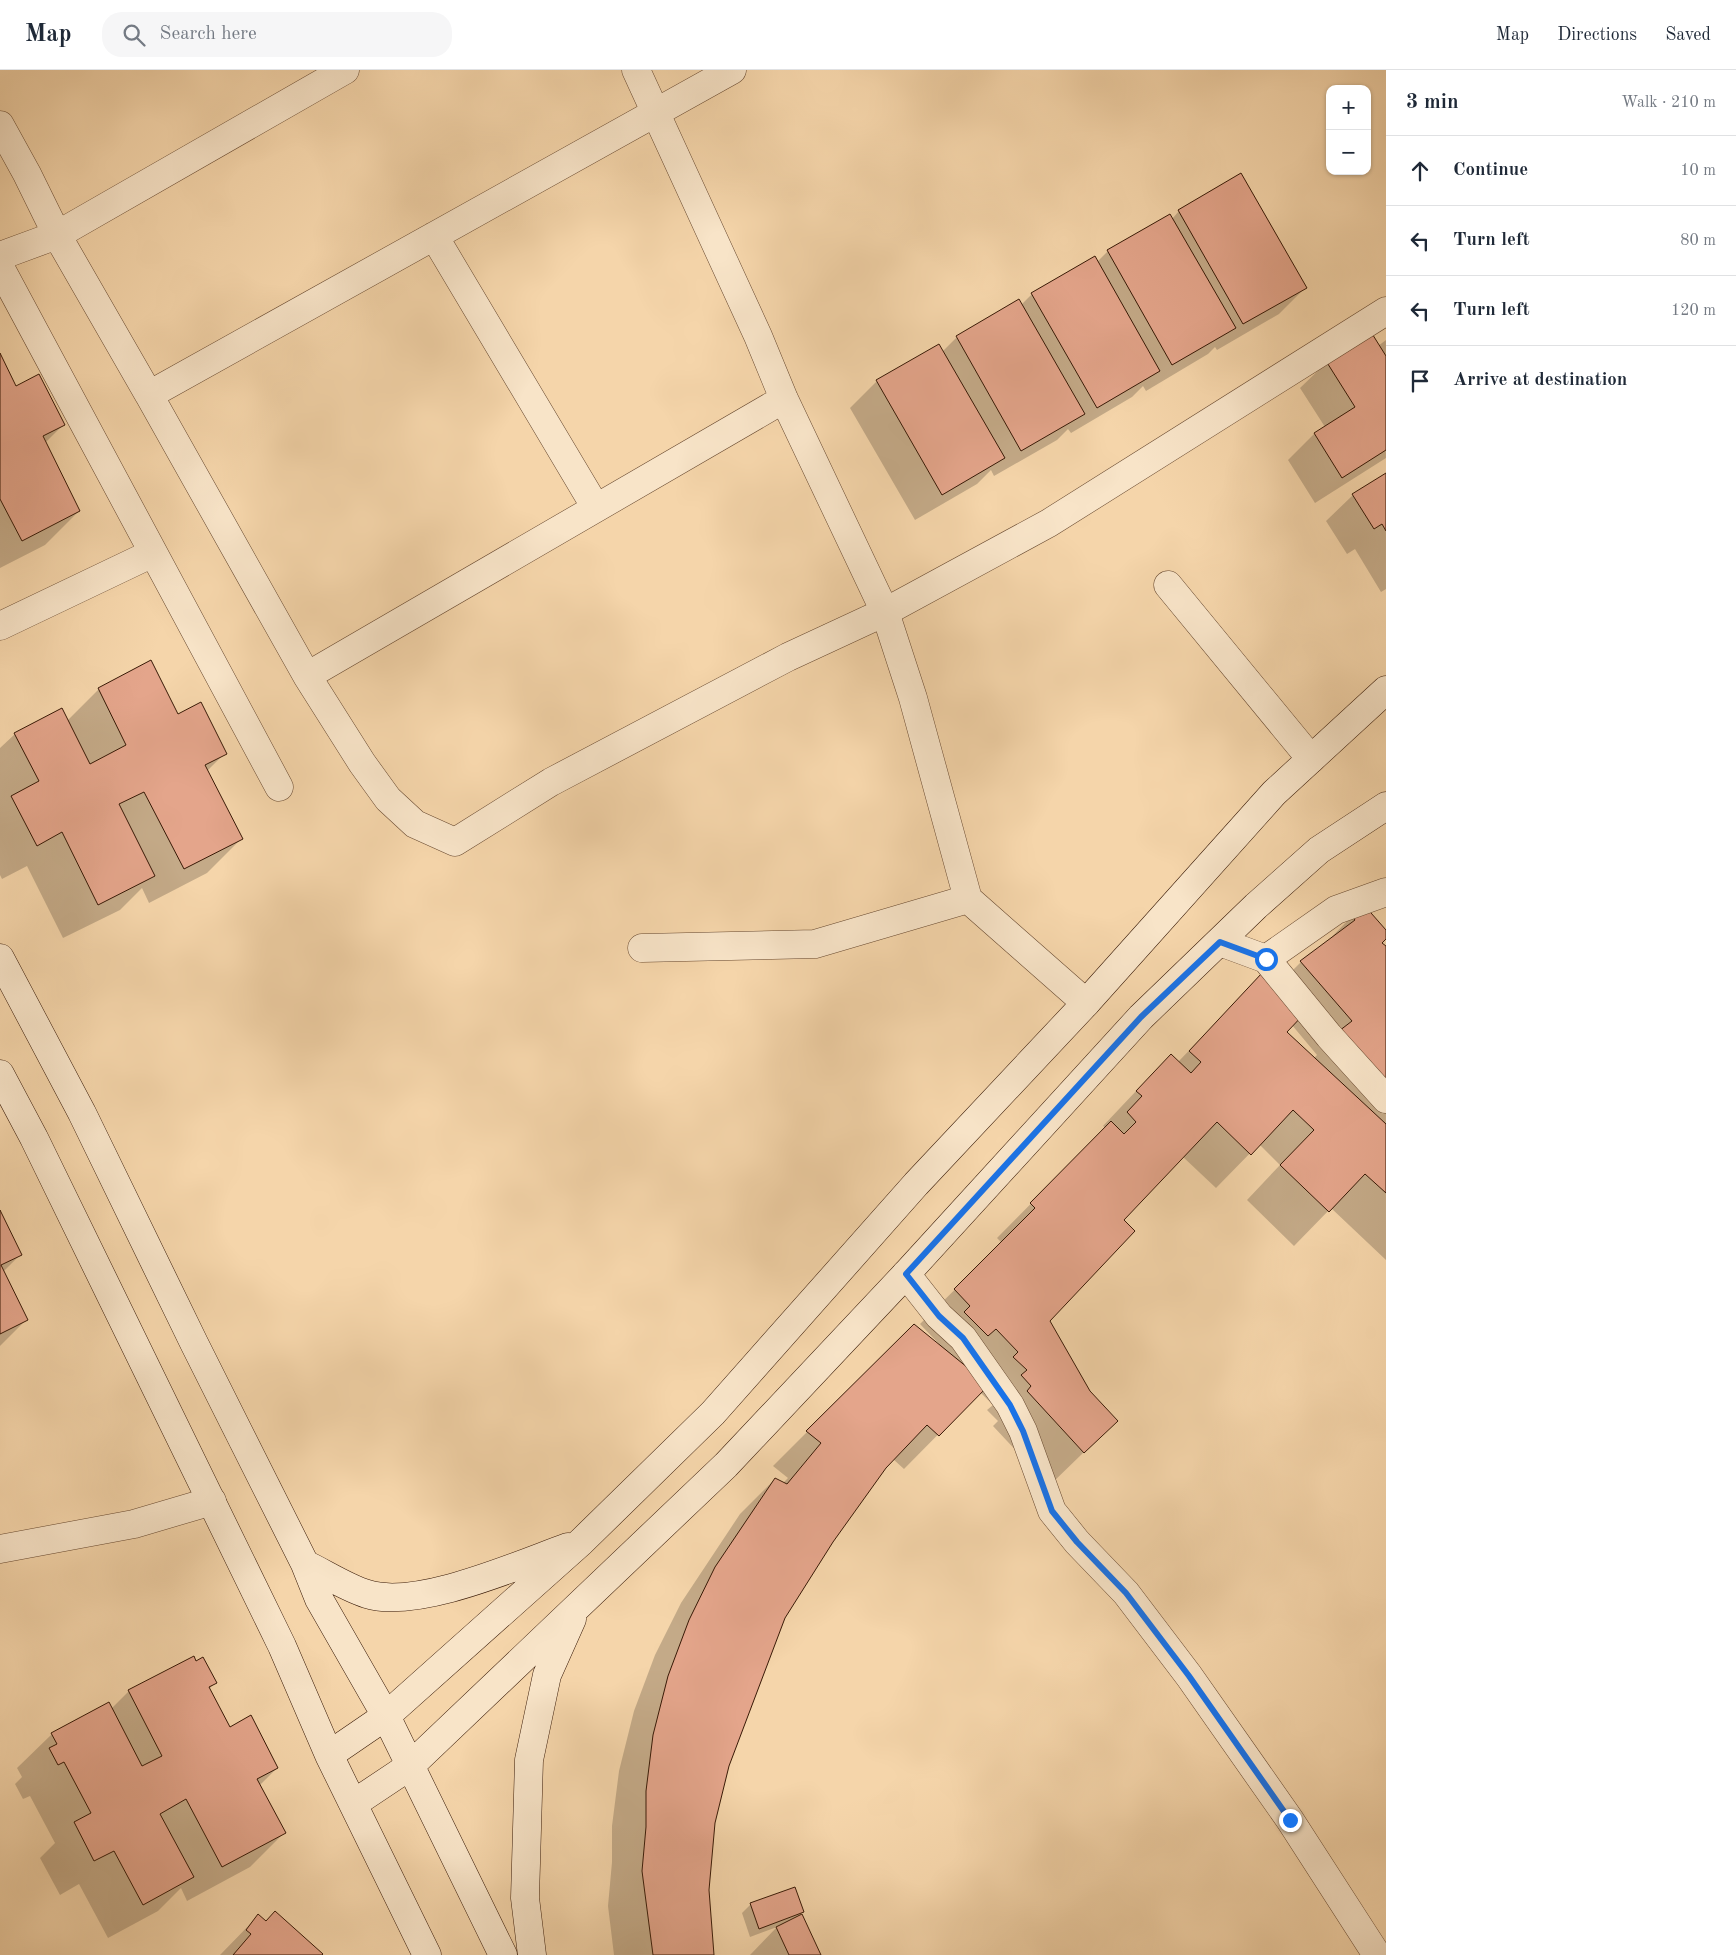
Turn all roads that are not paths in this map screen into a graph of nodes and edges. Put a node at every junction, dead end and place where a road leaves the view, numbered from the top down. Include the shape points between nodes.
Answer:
1 (345, 70) edge
2 (636, 70) edge
3 (732, 70) edge
4 (656, 112) junction
5 (0, 125) edge
6 (57, 235) junction
7 (434, 236) junction
8 (0, 256) edge
9 (0, 267) edge
10 (1386, 311) edge
11 (149, 395) junction
12 (784, 399) junction
13 (596, 508) junction
14 (153, 553) junction
15 (1168, 585) dead end
16 (885, 612) junction
17 (0, 626) edge
18 (307, 676) junction
19 (1386, 690) edge
20 (1311, 759) junction
21 (278, 787) dead end
22 (1386, 806) edge
23 (1386, 892) edge
24 (968, 899) junction
25 (1220, 942) junction
26 (642, 948) dead end
27 (0, 958) edge
28 (1266, 959) junction
29 (1086, 1003) junction
30 (0, 1074) edge
31 (1386, 1099) edge
32 (906, 1274) junction
33 (212, 1501) junction
34 (581, 1542) junction
35 (0, 1549) edge
36 (305, 1564) junction
37 (579, 1604) junction
38 (386, 1716) junction
39 (330, 1755) junction
40 (410, 1766) junction
41 (353, 1804) junction
42 (427, 1955) edge
43 (503, 1955) edge
44 (532, 1955) edge
45 (1377, 1955) edge

1 - 6 street
2 - 4 street
3 - 4 street
4 - 7 street
4 - 12 street
5 - 6 street
6 - 8 street
6 - 11 street
7 - 11 street
7 - 13 street
9 - 14 street
10 - 16 street via 1049,522
11 - 18 street
12 - 13 street
12 - 16 street
13 - 18 street
14 - 17 street
14 - 21 street
15 - 20 street
16 - 18 street via 788,657 560,777 455,842 415,824 388,799
16 - 24 street via 913,698
19 - 20 street
20 - 29 street via 1274,793
22 - 25 street via 1319,850
23 - 28 street via 1336,910
24 - 26 street via 815,944
24 - 29 street
25 - 28 street
25 - 32 street via 1141,1017
27 - 36 street via 82,1113
28 - 31 street
29 - 34 street via 916,1184 712,1413
30 - 33 street
32 - 37 street via 726,1465
32 - 45 street via 939,1316 963,1338 1010,1405 1023,1431 1052,1511 1126,1593 1189,1676 1290,1820
33 - 35 street via 134,1524
33 - 39 street
34 - 36 street via 449,1590 396,1597 367,1595
34 - 38 street
36 - 38 street via 319,1599
37 - 40 street
37 - 44 street via 547,1675 528,1760 525,1898
38 - 39 street
38 - 40 street
39 - 41 street
40 - 41 street
40 - 43 street
41 - 42 street

